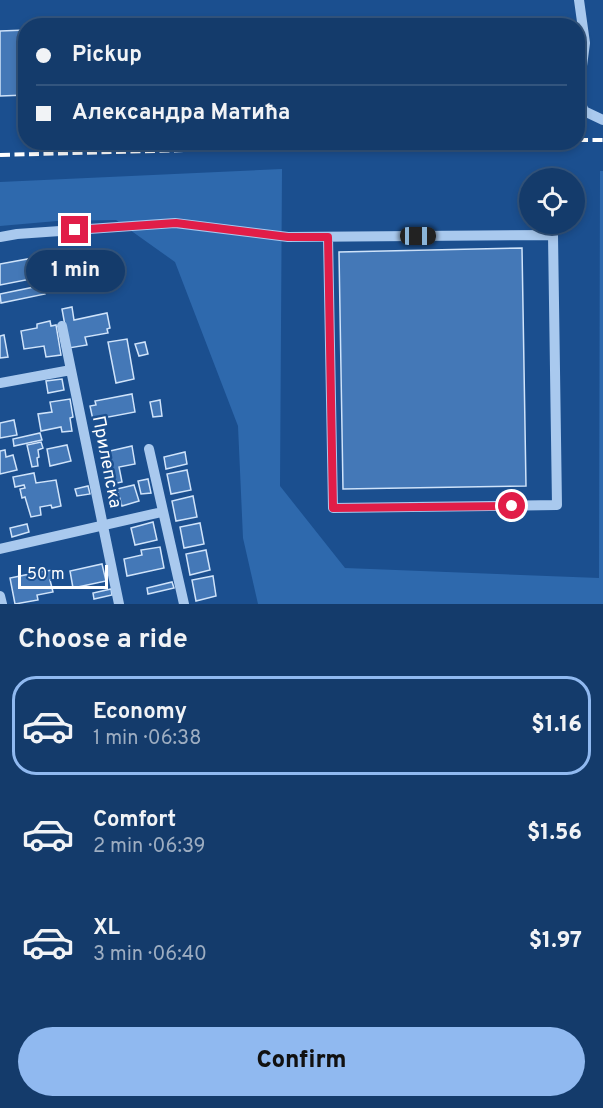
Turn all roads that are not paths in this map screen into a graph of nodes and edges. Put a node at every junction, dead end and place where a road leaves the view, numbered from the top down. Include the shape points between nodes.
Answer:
1 (579, 0) edge
2 (582, 18) edge
3 (585, 111) edge
4 (603, 120) edge
5 (0, 237) edge
6 (328, 237) junction
7 (62, 326) dead end
8 (71, 370) junction
9 (0, 383) edge
10 (149, 449) dead end
11 (162, 512) junction
12 (102, 525) junction
13 (0, 549) edge
14 (0, 596) edge
15 (2, 604) edge
16 (119, 604) edge
17 (184, 604) edge

1 - 2 street
3 - 4 street
5 - 6 street via 176,223 288,237
6 - 6 street via 333,508 557,505 553,235
7 - 8 street, Прилепска
8 - 9 street
8 - 12 street, Прилепска
10 - 11 street
11 - 12 street
11 - 17 street
12 - 13 street
12 - 16 street, Прилепска
14 - 15 street

